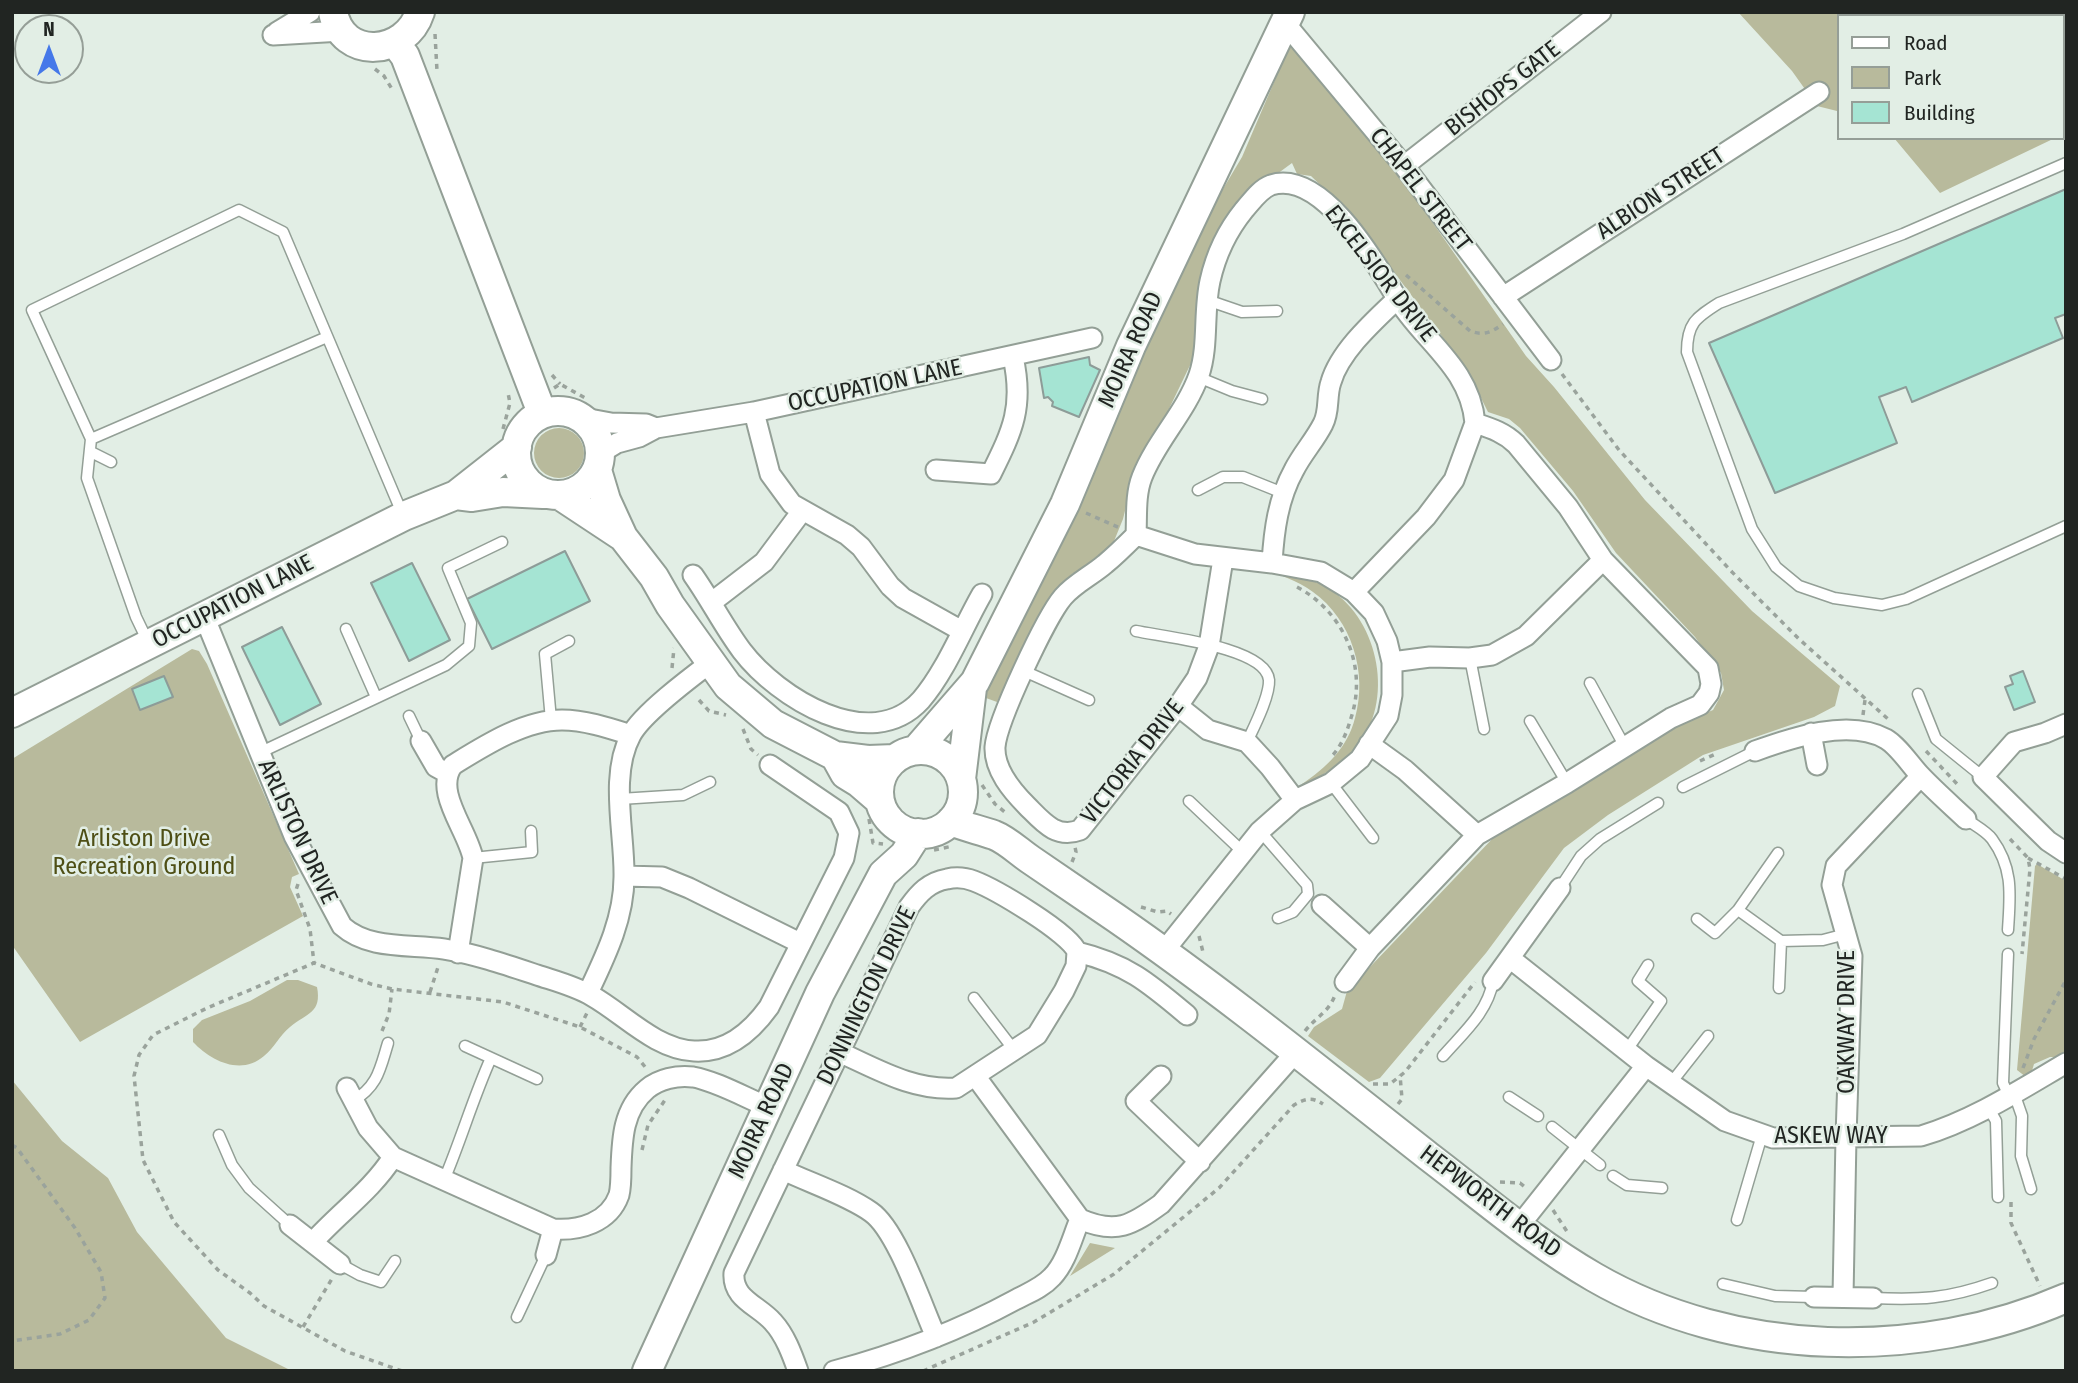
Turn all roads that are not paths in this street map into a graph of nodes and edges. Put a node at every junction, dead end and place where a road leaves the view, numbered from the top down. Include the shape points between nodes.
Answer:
1 (310, 12) edge
2 (420, 12) edge
3 (1601, 12) edge
4 (1287, 18) edge
5 (337, 22) edge
6 (396, 44) junction
7 (1819, 92) dead end
8 (2066, 163) edge
9 (1404, 166) junction
10 (1503, 296) junction
11 (1397, 299) junction
12 (1207, 300) junction
13 (1278, 311) dead end
14 (327, 337) junction
15 (1092, 338) dead end
16 (1013, 357) junction
17 (1551, 359) road end
18 (1198, 377) junction
19 (1262, 399) dead end
20 (588, 410) junction
21 (754, 412) junction
22 (542, 413) junction
23 (1475, 423) junction
24 (656, 428) junction
25 (91, 439) junction
26 (517, 447) junction
27 (91, 452) junction
28 (111, 462) dead end
29 (598, 462) junction
30 (936, 470) dead end
31 (1198, 490) dead end
32 (1283, 493) junction
33 (456, 495) junction
34 (552, 495) junction
35 (802, 512) junction
36 (404, 516) junction
37 (2066, 526) edge
38 (1136, 535) junction
39 (623, 537) junction
40 (502, 542) dead end
41 (1223, 559) junction
42 (1603, 560) junction
43 (1272, 563) junction
44 (693, 575) dead end
45 (1354, 592) junction
46 (982, 594) dead end
47 (712, 602) junction
48 (204, 616) junction
49 (345, 629) dead end
50 (961, 631) junction
51 (1136, 631) dead end
52 (569, 641) dead end
53 (149, 644) junction
54 (1209, 646) junction
55 (1470, 658) junction
56 (1392, 662) junction
57 (710, 663) junction
58 (1024, 670) junction
59 (1590, 683) dead end
60 (972, 688) junction
61 (1918, 694) dead end
62 (376, 697) junction
63 (1089, 700) dead end
64 (1178, 706) junction
65 (14, 708) edge
66 (409, 716) dead end
67 (551, 720) junction
68 (1530, 721) dead end
69 (2066, 724) edge
70 (1484, 729) dead end
71 (1811, 733) junction
72 (631, 735) junction
73 (421, 741) joint
74 (1247, 742) junction
75 (1369, 744) junction
76 (1625, 747) junction
77 (1755, 751) joint
78 (259, 753) junction
79 (906, 755) junction
80 (835, 756) junction
81 (770, 765) road end
82 (1817, 765) dead end
83 (447, 773) junction
84 (1921, 776) junction
85 (1983, 777) junction
86 (710, 782) dead end
87 (1331, 783) junction
88 (1567, 783) junction
89 (962, 784) junction
90 (1683, 787) dead end
91 (620, 799) junction
92 (1295, 800) junction
93 (1189, 801) dead end
94 (1658, 803) dead end
95 (882, 807) junction
96 (1966, 818) joint
97 (531, 831) dead end
98 (1260, 831) junction
99 (956, 834) junction
100 (995, 835) junction
101 (1477, 835) junction
102 (1373, 838) dead end
103 (923, 843) junction
104 (1243, 852) junction
105 (1778, 853) dead end
106 (2066, 853) edge
107 (473, 858) junction
108 (883, 874) junction
109 (624, 876) junction
110 (1560, 888) joint
111 (1322, 905) dead end
112 (1738, 910) junction
113 (1278, 918) dead end
114 (1697, 919) dead end
115 (2008, 930) dead end
116 (1846, 934) junction
117 (1781, 941) junction
118 (800, 943) junction
119 (1370, 948) junction
120 (451, 951) junction
121 (1164, 951) junction
122 (1077, 952) junction
123 (2008, 954) dead end
124 (1511, 959) junction
125 (1648, 965) dead end
126 (1485, 980) joint
127 (1345, 982) road end
128 (1779, 988) dead end
129 (587, 993) junction
130 (974, 998) dead end
131 (1187, 1015) dead end
132 (1708, 1037) dead end
133 (388, 1043) dead end
134 (465, 1046) dead end
135 (1014, 1050) junction
136 (1627, 1050) junction
137 (1293, 1051) junction
138 (839, 1052) junction
139 (1443, 1056) dead end
140 (491, 1058) junction
141 (2066, 1063) edge
142 (1646, 1066) junction
143 (1161, 1076) dead end
144 (976, 1077) junction
145 (537, 1079) dead end
146 (1671, 1083) junction
147 (2011, 1094) junction
148 (350, 1095) joint
149 (1509, 1097) dead end
150 (768, 1107) junction
151 (1988, 1107) junction
152 (1538, 1116) dead end
153 (1552, 1127) dead end
154 (219, 1135) dead end
155 (1762, 1135) junction
156 (1846, 1137) junction
157 (1581, 1149) junction
158 (393, 1157) junction
159 (1200, 1162) junction
160 (1600, 1166) dead end
161 (783, 1170) junction
162 (1614, 1176) dead end
163 (444, 1180) junction
164 (1662, 1188) dead end
165 (2031, 1189) dead end
166 (1998, 1197) dead end
167 (1080, 1219) junction
168 (1737, 1220) dead end
169 (290, 1225) joint
170 (1519, 1226) junction
171 (553, 1229) junction
172 (313, 1242) junction
173 (545, 1255) joint
174 (395, 1262) dead end
175 (340, 1264) joint
176 (1992, 1283) dead end
177 (1723, 1284) dead end
178 (1814, 1297) joint
179 (1843, 1297) junction
180 (1873, 1298) joint
181 (2066, 1298) edge
182 (517, 1317) dead end
183 (936, 1337) junction
184 (647, 1371) edge
185 (798, 1371) edge
186 (834, 1371) edge

1 - 5 street via 273,35
2 - 6 street via 417,23
3 - 9 street, BISHOPS GATE
4 - 9 street, CHAPEL STREET
4 - 60 street, MOIRA ROAD via 1130,346 1065,504
5 - 6 street via 353,41 366,47
6 - 22 street via 405,56
7 - 10 street, ALBION STREET
8 - 37 lane via 1903,233 1718,303 1689,328 1687,352 1752,529 1776,567 1799,586 1834,598 1892,603
9 - 10 street, CHAPEL STREET
10 - 17 street, CHAPEL STREET
11 - 12 street, EXCELSIOR DRIVE via 1351,230 1322,201 1307,189 1280,184 1257,195 1233,223 1217,258
11 - 23 street, EXCELSIOR DRIVE via 1456,370 1468,390
11 - 32 street via 1356,340 1334,374 1323,424
12 - 13 lane via 1242,312
12 - 18 street, EXCELSIOR DRIVE
14 - 25 lane
14 - 25 lane via 283,232 239,210 32,310
14 - 36 lane
15 - 16 street, OCCUPATION LANE
16 - 21 street, OCCUPATION LANE
16 - 30 street via 1018,381 1012,431 991,474
18 - 19 lane
18 - 38 street, EXCELSIOR DRIVE via 1141,480
20 - 22 street
20 - 24 street via 611,423
20 - 29 street
21 - 24 street, OCCUPATION LANE
21 - 35 street via 770,474
22 - 26 street via 520,435
23 - 42 street via 1516,444 1554,488
23 - 45 street via 1454,480 1426,517
24 - 29 street via 617,443
25 - 27 lane
26 - 33 street, OCCUPATION LANE
26 - 34 street via 527,482
27 - 28 lane
27 - 53 lane via 87,478
29 - 34 street via 592,480 580,490
29 - 39 street via 606,500
31 - 32 lane via 1223,477 1243,477
32 - 43 street
33 - 34 street, OCCUPATION LANE
33 - 36 street, OCCUPATION LANE
34 - 39 street
35 - 47 street via 764,562
35 - 50 street via 861,547 903,598
36 - 48 street, OCCUPATION LANE
38 - 41 street
38 - 58 street, VICTORIA DRIVE via 1065,596 1052,612
39 - 57 street
40 - 62 lane via 448,568 471,623 469,646 446,665
41 - 43 street
41 - 54 street, VICTORIA DRIVE
42 - 55 street via 1526,636 1492,655
42 - 76 street via 1708,667 1710,676 1709,693 1700,705
43 - 45 street via 1321,572
44 - 47 street
45 - 56 street via 1374,612
46 - 50 street
47 - 50 street via 743,651 777,684 816,709 859,723 888,719 919,701
48 - 53 street, OCCUPATION LANE
48 - 78 street, ARLISTON DRIVE
49 - 62 lane
51 - 54 lane
52 - 67 lane via 545,654
53 - 65 street, OCCUPATION LANE
54 - 64 street, VICTORIA DRIVE
54 - 74 lane via 1250,657 1266,671 1267,693
55 - 56 street
55 - 70 lane
56 - 75 street via 1388,716
57 - 72 street
57 - 80 street via 742,700 773,724
58 - 63 lane
58 - 64 street, VICTORIA DRIVE via 995,747 1002,775 1012,791 1048,828 1062,833 1080,830
59 - 76 lane
60 - 79 street, MOIRA ROAD
60 - 89 street, MOIRA ROAD
61 - 85 lane via 1936,739
62 - 78 lane
64 - 74 street via 1208,730
66 - 73 lane
67 - 72 street
67 - 83 street via 469,755
68 - 88 lane
69 - 85 street via 2014,742
71 - 77 street
71 - 82 street
71 - 84 street via 1845,730 1887,739
72 - 91 street via 623,756
73 - 83 street via 436,767
74 - 92 street
75 - 87 street via 1360,759
75 - 101 street
76 - 88 street
77 - 90 lane
78 - 120 street, ARLISTON DRIVE via 313,874 342,926 373,943
79 - 80 street via 868,760
79 - 89 street via 939,754 956,769
79 - 95 street via 881,780
80 - 95 street via 845,774
81 - 118 street, ARLISTON DRIVE via 839,812 849,833 844,858
83 - 107 street via 445,789
84 - 96 street
84 - 116 street, OAKWAY DRIVE via 1836,866 1832,885
85 - 106 street
86 - 91 lane via 683,795
87 - 92 street
87 - 102 lane
88 - 101 street
89 - 99 street
89 - 100 street, HEPWORTH ROAD via 985,811
91 - 109 street
92 - 98 street
93 - 104 lane
94 - 110 lane via 1600,839 1581,856
95 - 103 street via 893,823
95 - 108 street, MOIRA ROAD
96 - 115 lane via 1992,838 2008,870
97 - 107 lane via 532,852
98 - 104 street
98 - 113 lane via 1307,886 1308,894 1293,912
99 - 100 street, HEPWORTH ROAD
99 - 103 street via 930,832
100 - 121 street, HEPWORTH ROAD
101 - 119 street
103 - 108 street, MOIRA ROAD
104 - 121 street
105 - 112 lane
107 - 120 street
108 - 150 street, MOIRA ROAD via 820,993
109 - 118 street via 662,877
109 - 129 street via 615,931
110 - 124 street
111 - 119 street
112 - 114 lane via 1715,933
112 - 117 lane
116 - 117 lane via 1823,940
116 - 156 street, OAKWAY DRIVE via 1852,956
117 - 128 lane
118 - 129 street, ARLISTON DRIVE via 761,1019 741,1038 718,1048 692,1051 669,1046
119 - 127 street
120 - 129 street, ARLISTON DRIVE
121 - 137 street, HEPWORTH ROAD
122 - 131 street, DONNINGTON DRIVE via 1143,978
122 - 135 street via 1076,966 1048,1020 1037,1035
122 - 138 street, DONNINGTON DRIVE via 1053,928 974,881 936,882 921,890 909,907
123 - 147 lane via 2004,1083
124 - 126 street
124 - 136 street, ASKEW WAY
125 - 136 lane via 1638,981 1661,1001
126 - 139 lane via 1491,994
130 - 135 lane
132 - 146 lane
133 - 148 lane via 367,1093
134 - 140 lane
135 - 144 street
136 - 142 street, ASKEW WAY
137 - 159 street
137 - 170 street, HEPWORTH ROAD
138 - 144 street via 916,1086 956,1088
138 - 161 street, DONNINGTON DRIVE
140 - 145 lane
140 - 163 lane
141 - 147 street, ASKEW WAY
142 - 146 street, ASKEW WAY
142 - 157 street
143 - 159 street via 1136,1101
144 - 167 street
146 - 155 street, ASKEW WAY via 1725,1121
147 - 151 street, ASKEW WAY
147 - 165 lane via 2022,1116 2021,1156
148 - 158 street via 368,1128
149 - 152 lane
150 - 171 street via 693,1077 656,1082 628,1115 619,1195 610,1209 597,1222 581,1228
150 - 184 street, MOIRA ROAD
151 - 156 street, ASKEW WAY via 1921,1136
151 - 166 lane via 1996,1121
153 - 157 lane
154 - 169 lane via 232,1166 249,1188
155 - 156 street, ASKEW WAY
155 - 168 lane
156 - 179 street, OAKWAY DRIVE
157 - 160 lane
157 - 170 street
158 - 163 street
158 - 172 street via 379,1179
159 - 167 street via 1136,1222 1107,1227
161 - 183 street via 864,1208 881,1221
161 - 185 street, DONNINGTON DRIVE via 733,1280 742,1297 775,1324
162 - 164 lane via 1627,1185
163 - 171 street
167 - 183 street via 1061,1264 1044,1285
169 - 172 street
170 - 181 street, HEPWORTH ROAD via 1595,1278 1652,1304 1706,1323 1783,1338 1871,1342 1939,1335
171 - 173 street
172 - 175 street
173 - 182 lane
174 - 175 lane via 381,1282
176 - 180 lane via 1959,1295 1919,1300
177 - 178 lane via 1775,1296
178 - 179 street
179 - 180 street
183 - 186 street

